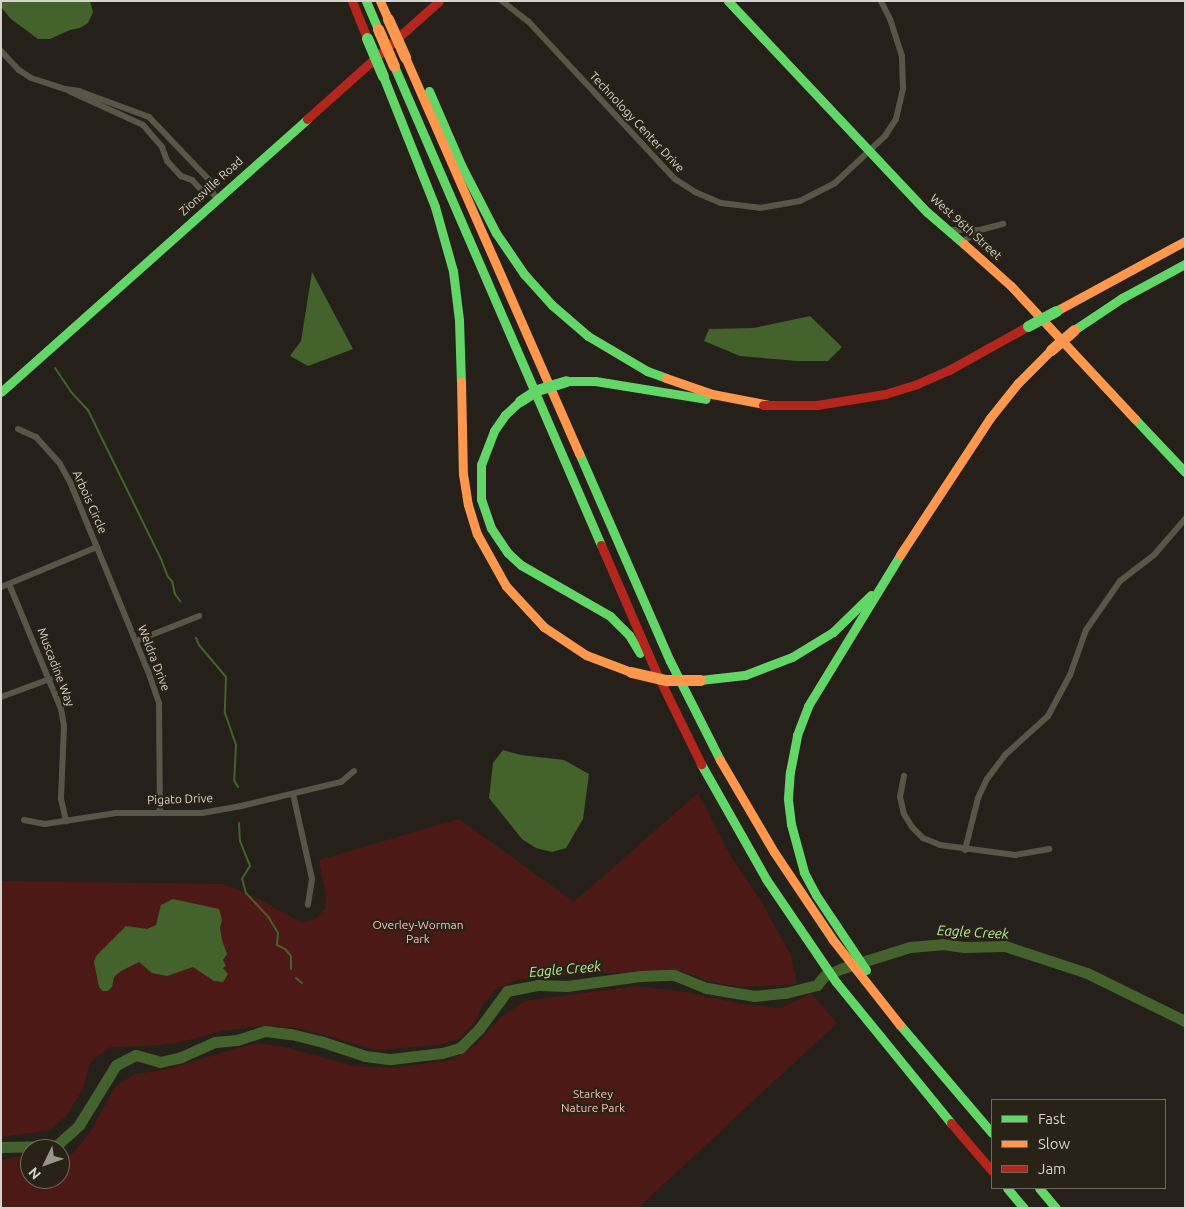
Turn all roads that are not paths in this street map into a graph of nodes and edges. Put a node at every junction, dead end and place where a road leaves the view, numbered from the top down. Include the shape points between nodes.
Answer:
1 (352, 1) edge
2 (366, 1) edge
3 (380, 1) edge
4 (389, 1) edge
5 (439, 1) edge
6 (502, 1) edge
7 (728, 1) edge
8 (881, 1) edge
9 (391, 16) junction
10 (1, 51) edge
11 (408, 54) junction
12 (65, 89) junction
13 (869, 152) junction
14 (215, 196) junction
15 (1003, 224) dead end
16 (948, 230) junction
17 (980, 230) junction
18 (1185, 241) edge
19 (962, 242) junction
20 (1185, 264) edge
21 (1, 392) edge
22 (769, 405) junction
23 (18, 429) dead end
24 (1185, 472) edge
25 (1185, 519) edge
26 (97, 547) junction
27 (904, 549) junction
28 (10, 584) junction
29 (1, 587) edge
30 (199, 616) dead end
31 (136, 641) junction
32 (50, 679) junction
33 (1, 697) edge
34 (673, 710) junction
35 (354, 771) dead end
36 (904, 776) dead end
37 (293, 794) junction
38 (160, 813) junction
39 (24, 820) dead end
40 (66, 821) junction
41 (1049, 849) dead end
42 (965, 850) junction
43 (308, 905) dead end
44 (838, 938) junction
45 (991, 1132) edge
46 (991, 1170) edge
47 (1008, 1189) edge
48 (1039, 1189) edge
49 (1024, 1208) edge
50 (1056, 1208) edge

1 - 27 main road, bridge via 435,207 453,271 459,320 463,474 477,534 506,586 544,627 586,655 631,672 667,680 734,677 781,662 815,645 842,625 864,602
2 - 34 main road, bridge
3 - 9 main road
4 - 9 main road
5 - 14 main road, Zionsville Road
6 - 13 street, Technology Center Drive via 528,21 665,171 684,186 708,198 752,208 800,201 835,183
7 - 13 main road, West 96th Street
8 - 13 street, Technology Center Drive via 902,56 903,88 896,119
9 - 11 main road
10 - 12 street via 25,74
11 - 22 main road via 496,233 524,274 552,305 588,336 647,371 712,394
11 - 44 main road via 674,669 740,797 774,852
12 - 14 street via 143,125 181,176 192,180 203,192
12 - 14 street via 79,91 149,117 213,184
13 - 16 main road, West 96th Street
14 - 21 main road, Zionsville Road
15 - 17 street
16 - 17 street
16 - 19 main road, West 96th Street
17 - 19 street
18 - 22 main road, bridge via 949,370 902,389 834,404
19 - 24 main road, West 96th Street via 1011,286
20 - 27 main road, bridge via 1107,307 1050,350 990,418
22 - 34 main road, bridge via 727,403 596,380 566,381 537,390 520,401 494,431 482,465 481,499 491,528 508,553 521,565 603,610 615,620 635,644
23 - 26 street, Arbois Circle via 36,436 60,464
25 - 42 street via 1154,555 1120,581 1086,630 1070,674 1048,716 1005,755 986,779
26 - 28 street
26 - 31 street, Weldra Drive
27 - 44 main road via 812,697 800,724 791,759 788,798 797,849 809,882
28 - 29 street
28 - 32 street, Muscadine Way
30 - 31 street
31 - 38 street, Weldra Drive via 159,703
32 - 33 street
32 - 40 street, Muscadine Way via 62,709 64,726 61,799
34 - 46 main road via 743,841 811,947 861,1015
35 - 37 street, Pigato Drive via 341,782
36 - 42 street via 900,797 904,814 912,827 923,838
37 - 38 street, Pigato Drive via 202,813
37 - 43 street via 312,879
38 - 40 street, Pigato Drive via 116,813
39 - 40 street, Pigato Drive via 45,824
41 - 42 street via 1023,855
44 - 45 main road via 917,1044
47 - 49 main road
48 - 50 main road

